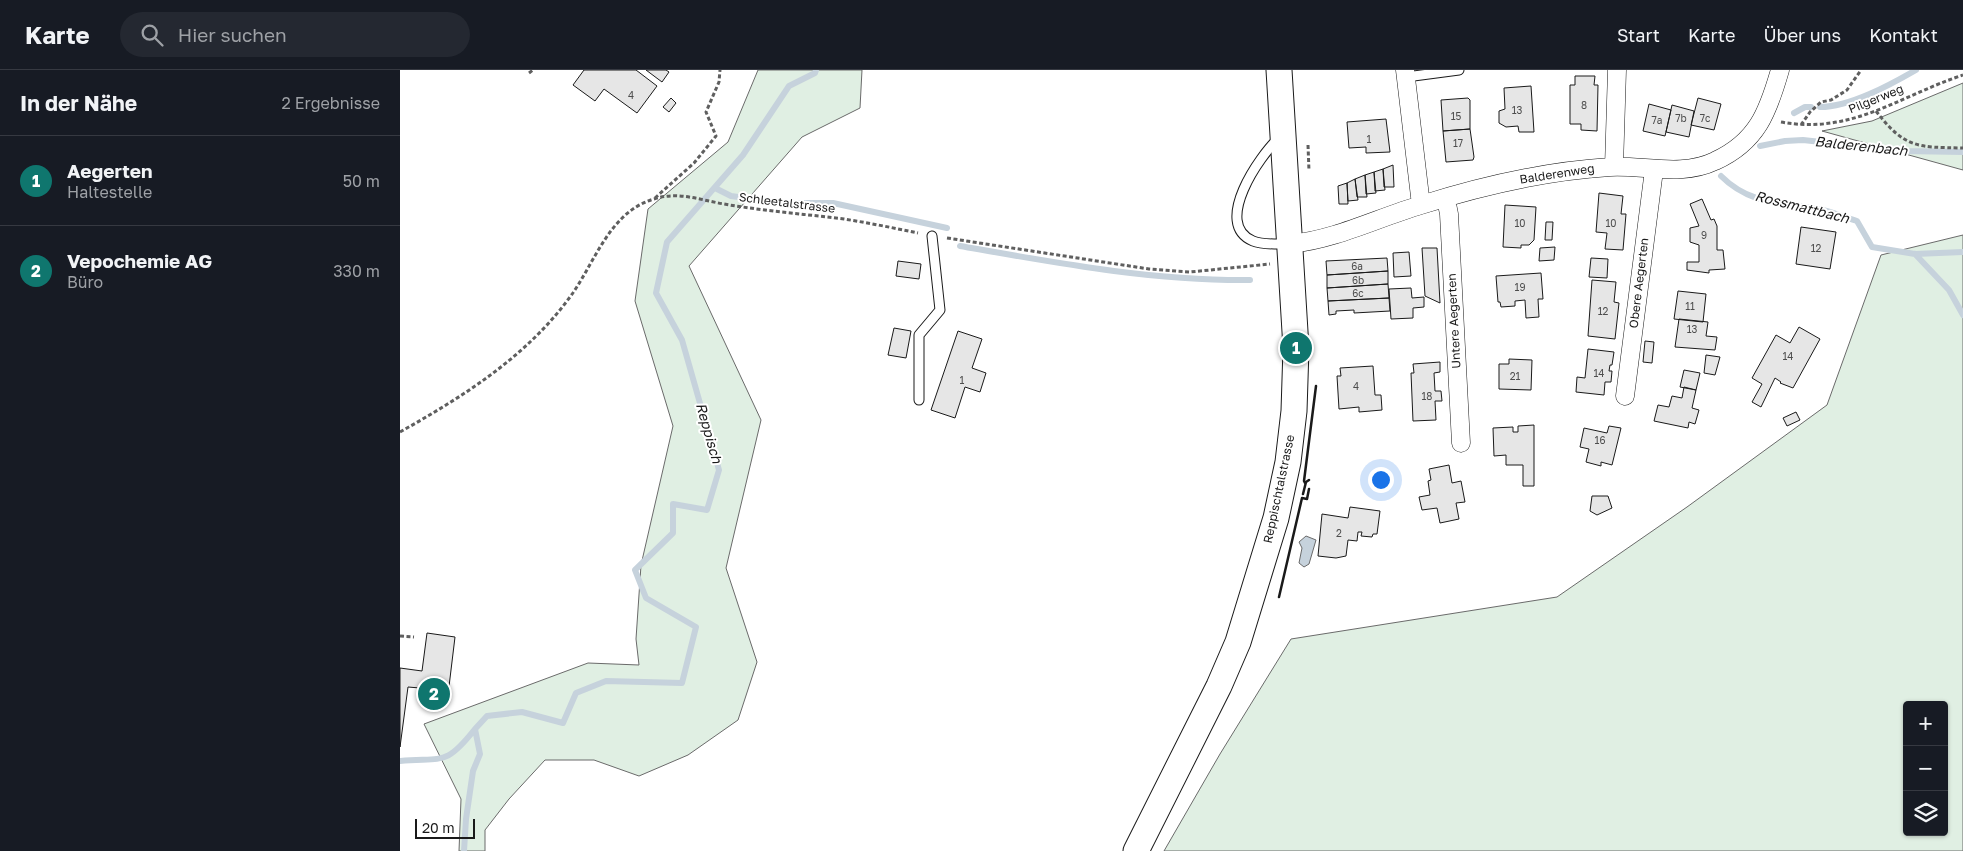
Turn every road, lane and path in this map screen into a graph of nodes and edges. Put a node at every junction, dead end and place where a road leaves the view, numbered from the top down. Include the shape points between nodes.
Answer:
1 (533, 70) edge
2 (720, 70) edge
3 (1279, 70) edge
4 (1459, 70) edge
5 (1617, 70) edge
6 (1780, 70) edge
7 (1861, 70) edge
8 (528, 73) dead end
9 (1405, 74) edge
10 (1963, 74) edge
11 (1876, 111) junction
12 (1764, 119) junction
13 (1800, 125) junction
14 (1283, 134) junction
15 (1963, 148) edge
16 (1614, 167) junction
17 (1654, 170) junction
18 (654, 198) junction
19 (1446, 199) junction
20 (1421, 204) junction
21 (932, 236) junction
22 (1291, 244) junction
23 (1267, 264) dead end
24 (1625, 396) dead end
25 (919, 400) dead end
26 (400, 432) edge
27 (1461, 443) dead end
28 (400, 636) edge
29 (414, 637) dead end
30 (1136, 851) edge

1 - 8 path
2 - 18 path via 719,82 706,112 716,136 694,163
3 - 14 main road, Reppischtalstrasse
4 - 9 lane
5 - 16 street
6 - 12 street, Balderenweg
7 - 13 path via 1848,90 1832,100 1821,102
9 - 20 street
10 - 11 path, Pilgerweg
11 - 13 path, Pilgerweg via 1834,123
11 - 15 path via 1901,140 1924,147
12 - 13 path, Pilgerweg
12 - 17 street, Balderenweg via 1748,138 1714,162
14 - 22 main road, Reppischtalstrasse
14 - 22 lane via 1261,158 1241,193 1237,206 1238,221 1242,232 1251,240 1264,244
16 - 17 street, Balderenweg
16 - 19 street, Balderenweg via 1532,177
17 - 24 street, Obere Aegerten
18 - 21 path, Schleetalstrasse via 684,195 724,204 846,219
18 - 26 path, Schleetalstrasse via 622,217 570,297 512,360 462,396
19 - 20 street, Balderenweg
19 - 27 street, Untere Aegerten
20 - 22 street, Balderenweg via 1320,240
21 - 23 path, Schleetalstrasse via 1149,269 1190,272
21 - 25 lane via 940,310 919,335
22 - 30 main road, Reppischtalstrasse via 1295,403 1288,462 1276,518 1238,642
28 - 29 path

